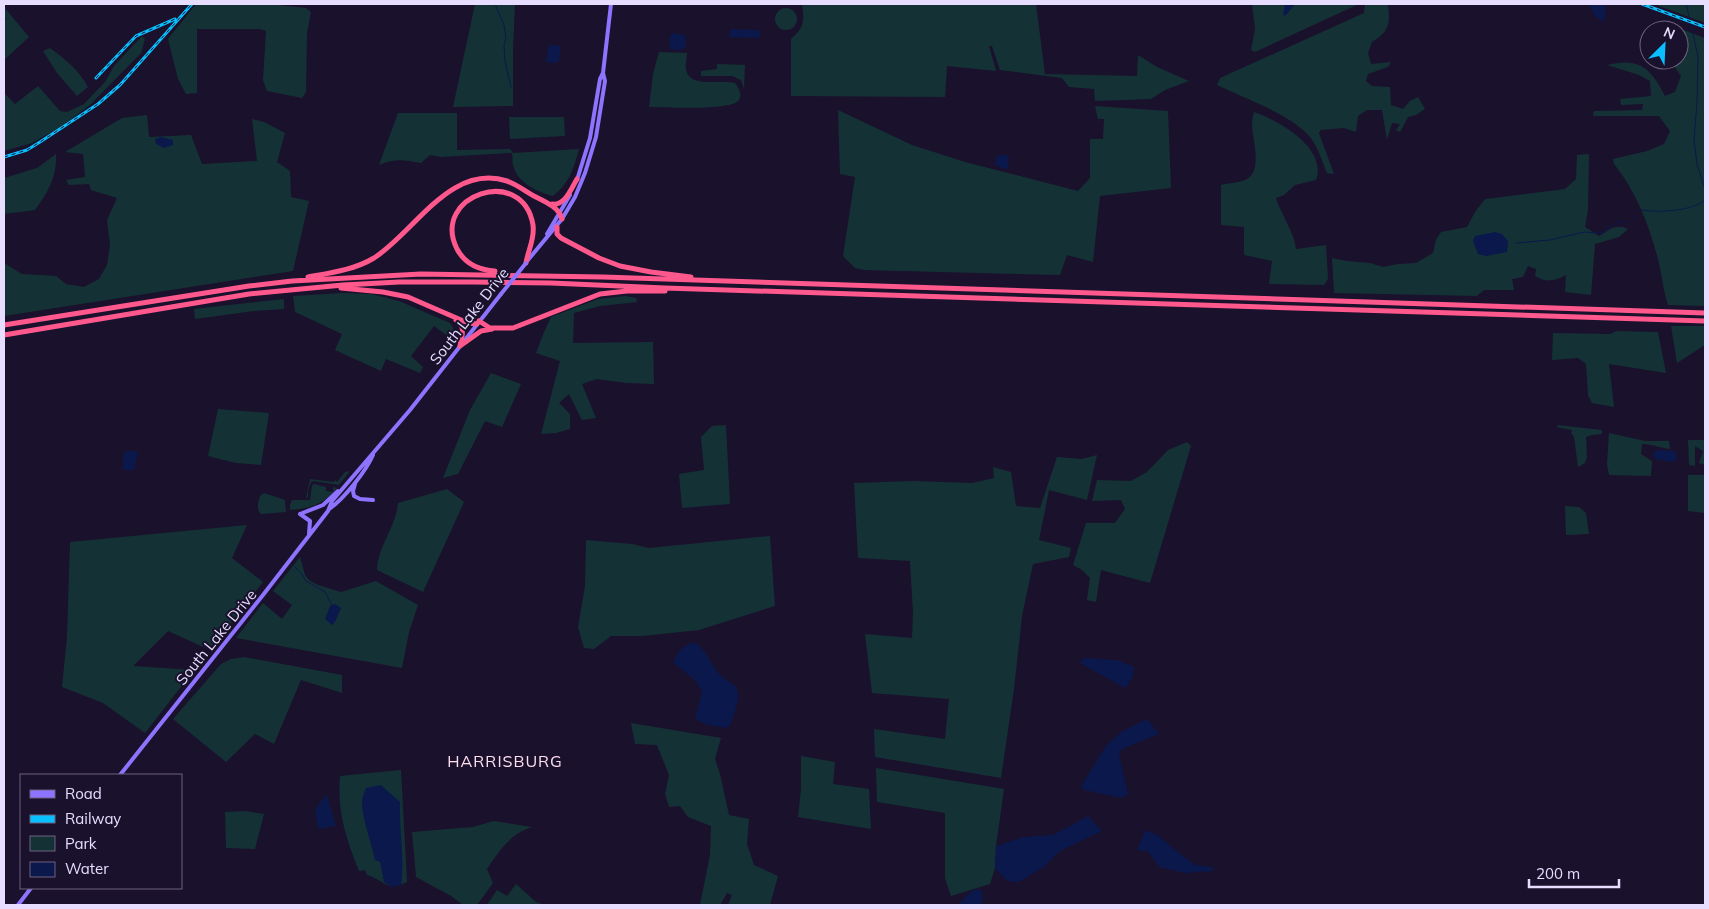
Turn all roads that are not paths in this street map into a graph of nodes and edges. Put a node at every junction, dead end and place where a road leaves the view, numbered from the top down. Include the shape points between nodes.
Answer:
1 (611, 4) edge
2 (603, 73) junction
3 (577, 179) junction
4 (546, 203) junction
5 (560, 213) junction
6 (562, 219) junction
7 (557, 227) junction
8 (545, 239) junction
9 (526, 263) junction
10 (530, 275) junction
11 (729, 281) junction
12 (268, 283) junction
13 (328, 286) junction
14 (732, 290) junction
15 (445, 312) junction
16 (1705, 313) edge
17 (1705, 321) edge
18 (478, 323) junction
19 (4, 325) edge
20 (496, 329) junction
21 (4, 335) edge
22 (460, 346) junction
23 (373, 454) junction
24 (358, 476) junction
25 (343, 488) junction
26 (373, 500) dead end
27 (328, 511) junction
28 (308, 536) junction
29 (121, 774) edge
30 (30, 889) edge
31 (18, 905) edge

1 - 2 main road, South Lake Drive
2 - 3 main road, South Lake Drive via 590,138
2 - 6 main road, South Lake Drive via 606,81 592,153 581,184
3 - 4 highway via 561,203
3 - 5 main road, South Lake Drive
4 - 5 highway
4 - 12 highway via 505,181 489,178 471,180 445,194 372,258 348,269
5 - 6 highway
5 - 8 main road, South Lake Drive
6 - 7 main road, South Lake Drive
7 - 8 main road, South Lake Drive
7 - 11 highway via 561,238 620,266
8 - 9 main road, South Lake Drive
9 - 10 highway via 533,229 529,212 520,201 507,193 492,191 478,194 465,202 454,220 453,229 455,245 465,260 485,270
9 - 18 main road, South Lake Drive, bridge
10 - 11 highway
10 - 12 highway via 402,274
11 - 16 highway
12 - 19 highway
13 - 14 highway via 472,282
13 - 15 highway via 394,294
13 - 21 highway via 249,294
14 - 17 highway
14 - 20 highway via 605,293 522,325
15 - 18 highway via 468,323
15 - 22 highway via 462,326
18 - 20 highway
18 - 22 main road, South Lake Drive
20 - 22 highway via 481,331
22 - 23 main road, South Lake Drive
23 - 24 main road, South Lake Drive
23 - 25 main road, South Lake Drive
24 - 26 main road via 353,495
24 - 27 main road, South Lake Drive
25 - 27 main road, South Lake Drive
25 - 28 main road via 322,504 300,514 310,521
27 - 28 main road, South Lake Drive
28 - 29 main road, South Lake Drive
30 - 31 main road

